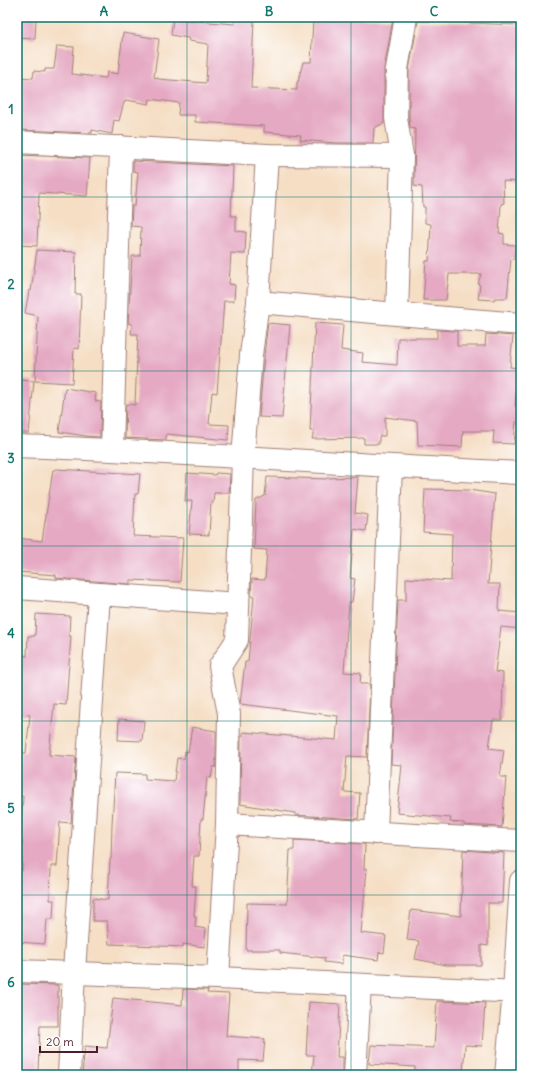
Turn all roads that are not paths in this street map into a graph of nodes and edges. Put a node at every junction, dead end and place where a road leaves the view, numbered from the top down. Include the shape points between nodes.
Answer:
1 (406, 17) edge
2 (17, 142) edge
3 (121, 147) junction
4 (267, 155) junction
5 (402, 156) junction
6 (258, 302) junction
7 (397, 314) junction
8 (521, 324) edge
9 (17, 446) edge
10 (112, 450) junction
11 (243, 457) junction
12 (391, 467) junction
13 (521, 473) edge
14 (17, 588) edge
15 (99, 595) junction
16 (238, 604) junction
17 (227, 824) junction
18 (376, 833) junction
19 (521, 841) edge
20 (521, 882) edge
21 (17, 971) edge
22 (74, 972) junction
23 (218, 978) junction
24 (360, 985) junction
25 (517, 992) edge
26 (69, 1075) edge
27 (355, 1075) edge
28 (506, 1075) edge

1 - 5 street via 397,69 396,118
2 - 3 street
3 - 4 street
3 - 10 street
4 - 5 street
4 - 6 street
5 - 7 street
6 - 7 street
6 - 11 street
7 - 8 street
9 - 10 street
10 - 11 street
11 - 12 street
11 - 16 street
12 - 13 street
12 - 18 street
14 - 15 street
15 - 16 street
15 - 22 street
16 - 17 street via 237,640 220,666 229,714
17 - 18 street
17 - 23 street
18 - 19 street
20 - 25 street
21 - 22 street
22 - 23 street
22 - 26 street
23 - 24 street
24 - 25 street
24 - 27 street
25 - 28 street

